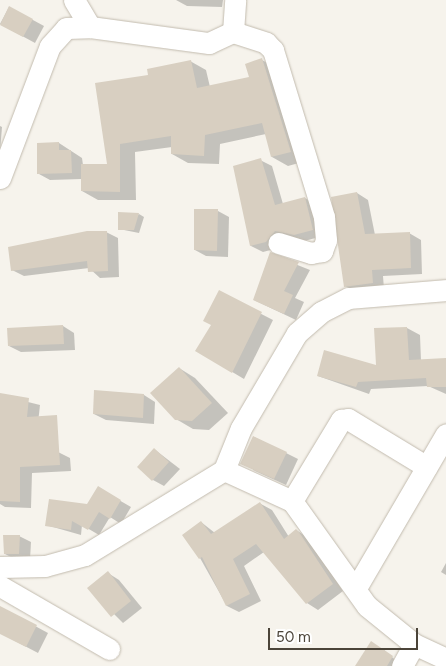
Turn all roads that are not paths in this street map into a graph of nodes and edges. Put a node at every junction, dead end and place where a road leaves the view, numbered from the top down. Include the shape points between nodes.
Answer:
1 (74, 0) edge
2 (235, 0) edge
3 (90, 27) junction
4 (233, 32) junction
5 (0, 178) edge
6 (278, 242) dead end
7 (446, 290) edge
8 (446, 434) edge
9 (428, 467) junction
10 (224, 470) junction
11 (292, 501) junction
12 (0, 567) edge
13 (0, 586) edge
14 (356, 588) junction
15 (414, 644) junction
16 (109, 649) dead end
17 (446, 659) edge
18 (402, 666) edge

1 - 3 street
2 - 4 street
3 - 4 street via 208,43
3 - 5 street via 66,28 50,46
4 - 6 street via 266,43 273,50 324,218 326,240 322,251 311,252
7 - 10 street via 348,298 321,312 297,333 241,428
8 - 9 street
9 - 11 street via 348,418 341,420
9 - 14 street
10 - 11 street
10 - 12 street via 85,555 45,566
11 - 14 street
13 - 16 street
14 - 15 street via 376,615
15 - 17 street
15 - 18 street

